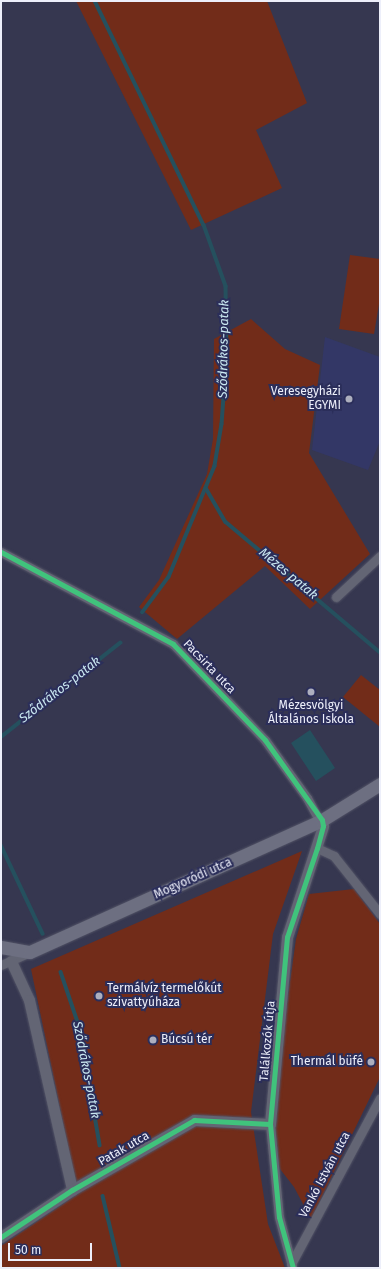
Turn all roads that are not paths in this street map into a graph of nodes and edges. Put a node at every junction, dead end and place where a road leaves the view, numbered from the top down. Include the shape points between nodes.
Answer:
1 (1, 552) edge
2 (380, 556) edge
3 (336, 597) dead end
4 (380, 784) edge
5 (322, 823) junction
6 (317, 848) junction
7 (380, 914) edge
8 (1, 947) edge
9 (30, 952) junction
10 (6, 963) edge
11 (380, 1098) edge
12 (270, 1124) junction
13 (72, 1190) junction
14 (1, 1237) edge
15 (292, 1266) edge

1 - 5 street, Pacsirta utca via 173,644 265,740
2 - 3 street
4 - 5 main road, Mogyoródi utca
5 - 6 street, Találkozók útja
5 - 9 main road, Mogyoródi utca
6 - 7 street via 334,856
6 - 12 street, Találkozók útja via 287,937
8 - 9 main road
8 - 10 street
9 - 10 street, Mogyoródi utca
10 - 13 street via 29,1000
11 - 15 street, Vankó István utca
12 - 13 street, Patak utca via 194,1120
12 - 15 street, Találkozók útja via 279,1218
13 - 14 street, Patak utca

